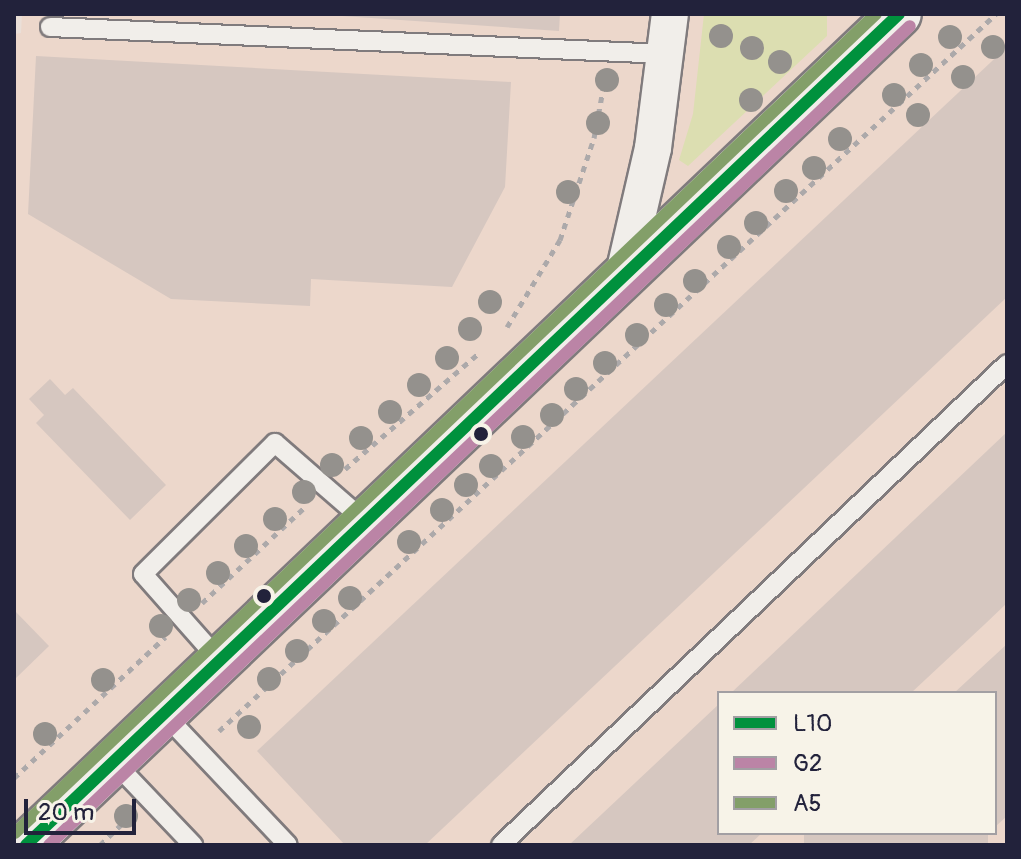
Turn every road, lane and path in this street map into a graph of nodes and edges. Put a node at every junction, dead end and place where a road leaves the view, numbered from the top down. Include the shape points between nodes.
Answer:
1 (670, 14) edge
2 (899, 14) edge
3 (996, 14) edge
4 (50, 27) dead end
5 (610, 53) junction
6 (667, 54) junction
7 (623, 278) junction
8 (495, 339) dead end
9 (484, 349) dead end
10 (1007, 364) edge
11 (326, 487) junction
12 (367, 523) junction
13 (183, 620) junction
14 (220, 661) junction
15 (164, 714) junction
16 (199, 749) junction
17 (114, 762) junction
18 (14, 778) edge
19 (149, 798) junction
20 (26, 845) edge
21 (100, 845) edge
22 (193, 845) edge
23 (288, 845) edge
24 (501, 845) edge

1 - 6 street
2 - 7 main road
3 - 16 path
4 - 5 lane
5 - 6 lane
5 - 8 path via 594,138 560,240
6 - 7 street via 646,184
7 - 12 main road
9 - 11 path
10 - 24 lane
11 - 12 lane
11 - 13 path
11 - 13 lane via 275,443 143,574
12 - 14 main road
13 - 14 lane
13 - 18 path
14 - 15 main road
15 - 16 lane
15 - 17 main road
16 - 23 lane
17 - 19 lane
17 - 20 main road
19 - 21 path
19 - 22 lane

